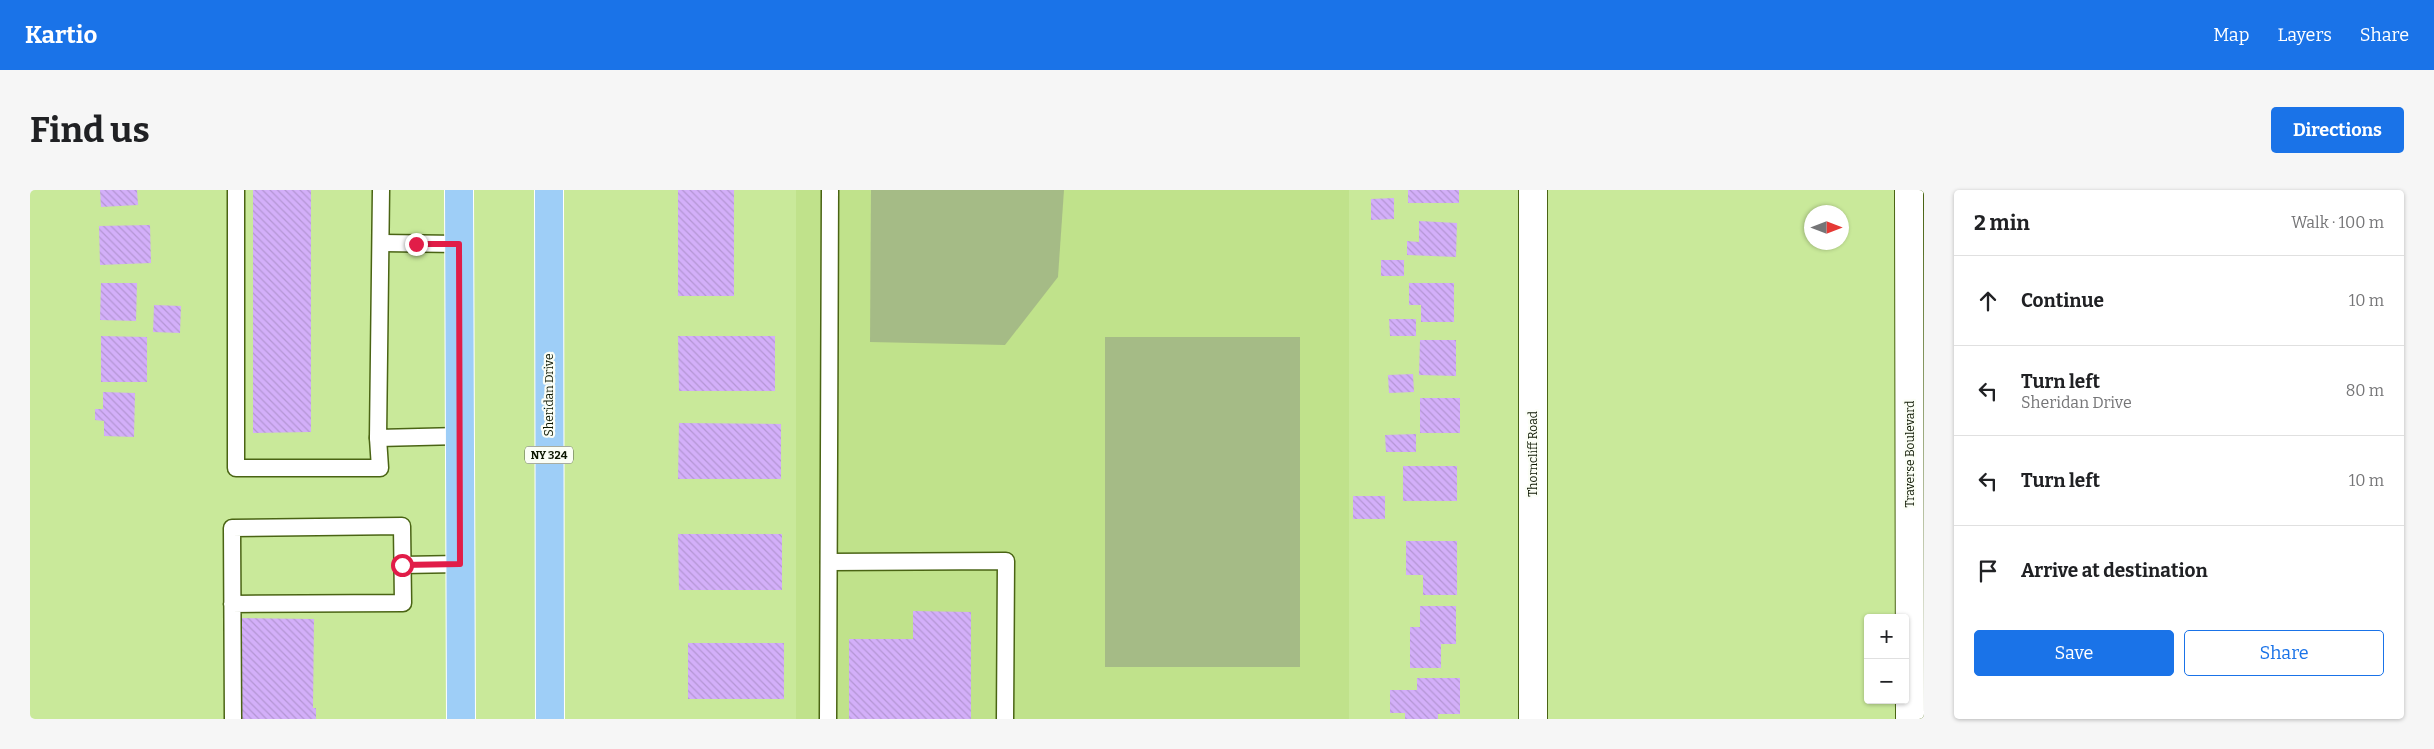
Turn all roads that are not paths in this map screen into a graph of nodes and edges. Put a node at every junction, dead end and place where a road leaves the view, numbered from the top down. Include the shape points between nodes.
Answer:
1 (236, 190) edge
2 (381, 190) edge
3 (459, 190) edge
4 (549, 190) edge
5 (830, 190) edge
6 (1532, 190) edge
7 (1909, 190) edge
8 (382, 243) junction
9 (459, 244) junction
10 (460, 436) junction
11 (378, 438) junction
12 (828, 562) junction
13 (460, 564) junction
14 (402, 565) junction
15 (232, 604) junction
16 (233, 719) edge
17 (460, 719) edge
18 (550, 719) edge
19 (828, 719) edge
20 (1005, 719) edge
21 (1532, 719) edge
22 (1910, 719) edge

1 - 11 lane via 236,468 380,468
2 - 8 lane
3 - 9 main road
4 - 18 main road, Sheridan Drive / NY 324
5 - 12 lane
6 - 21 street, Thorncliff Road
7 - 22 street, Traverse Boulevard
8 - 9 lane
8 - 11 lane
9 - 10 main road
10 - 11 lane
10 - 13 main road
12 - 19 lane
12 - 20 lane via 1006,562
13 - 14 lane
13 - 17 main road
14 - 15 lane via 403,603
14 - 15 lane via 402,526 232,528
15 - 16 lane

